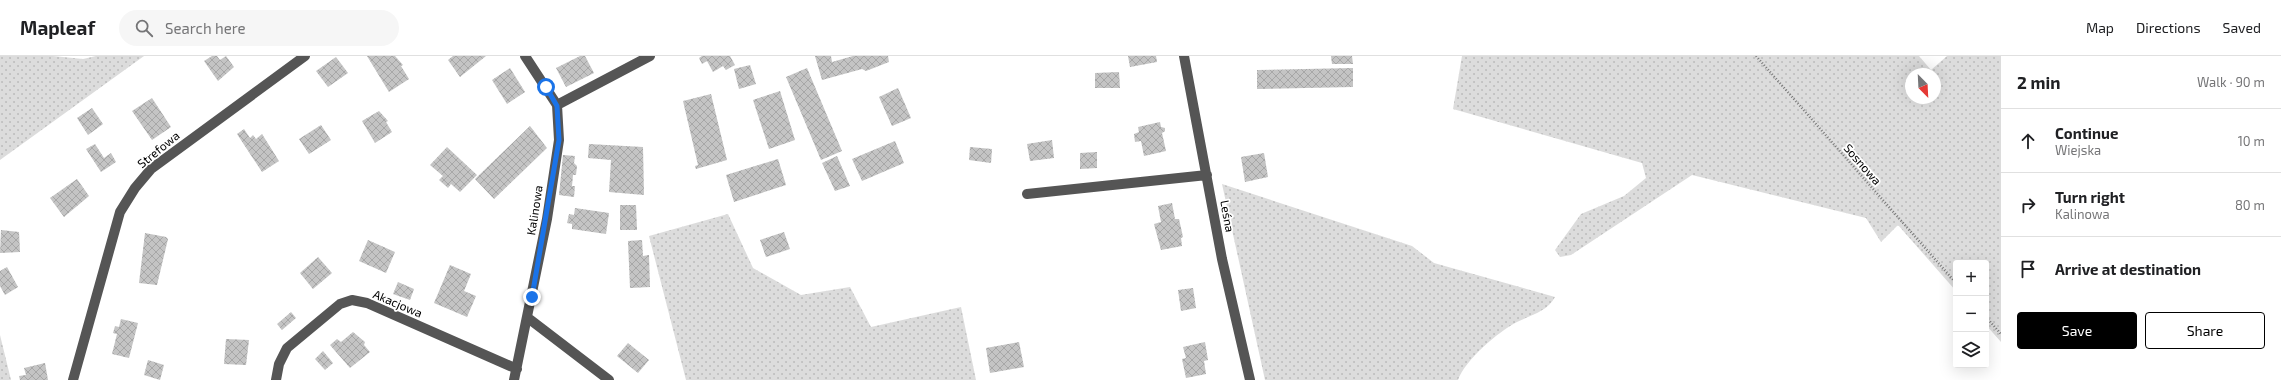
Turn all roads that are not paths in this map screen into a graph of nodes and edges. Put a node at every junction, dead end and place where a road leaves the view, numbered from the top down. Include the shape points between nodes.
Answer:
1 (305, 56) edge
2 (525, 56) edge
3 (650, 56) edge
4 (1184, 56) edge
5 (557, 106) junction
6 (1207, 176) junction
7 (1027, 194) dead end
8 (528, 318) junction
9 (517, 369) junction
10 (73, 380) edge
11 (276, 380) edge
12 (514, 380) edge
13 (610, 380) edge
14 (1250, 380) edge

1 - 10 street, Strefowa via 151,169 135,188 117,219
2 - 5 street
3 - 5 street
4 - 6 street, Leśna
5 - 8 street, Kalinowa via 559,140
6 - 7 street
6 - 14 street, Leśna via 1225,272
8 - 9 street, Kalinowa
8 - 13 street
9 - 11 street, Akacjowa via 367,303 352,300 340,304 288,348 279,364
9 - 12 street, Kalinowa

